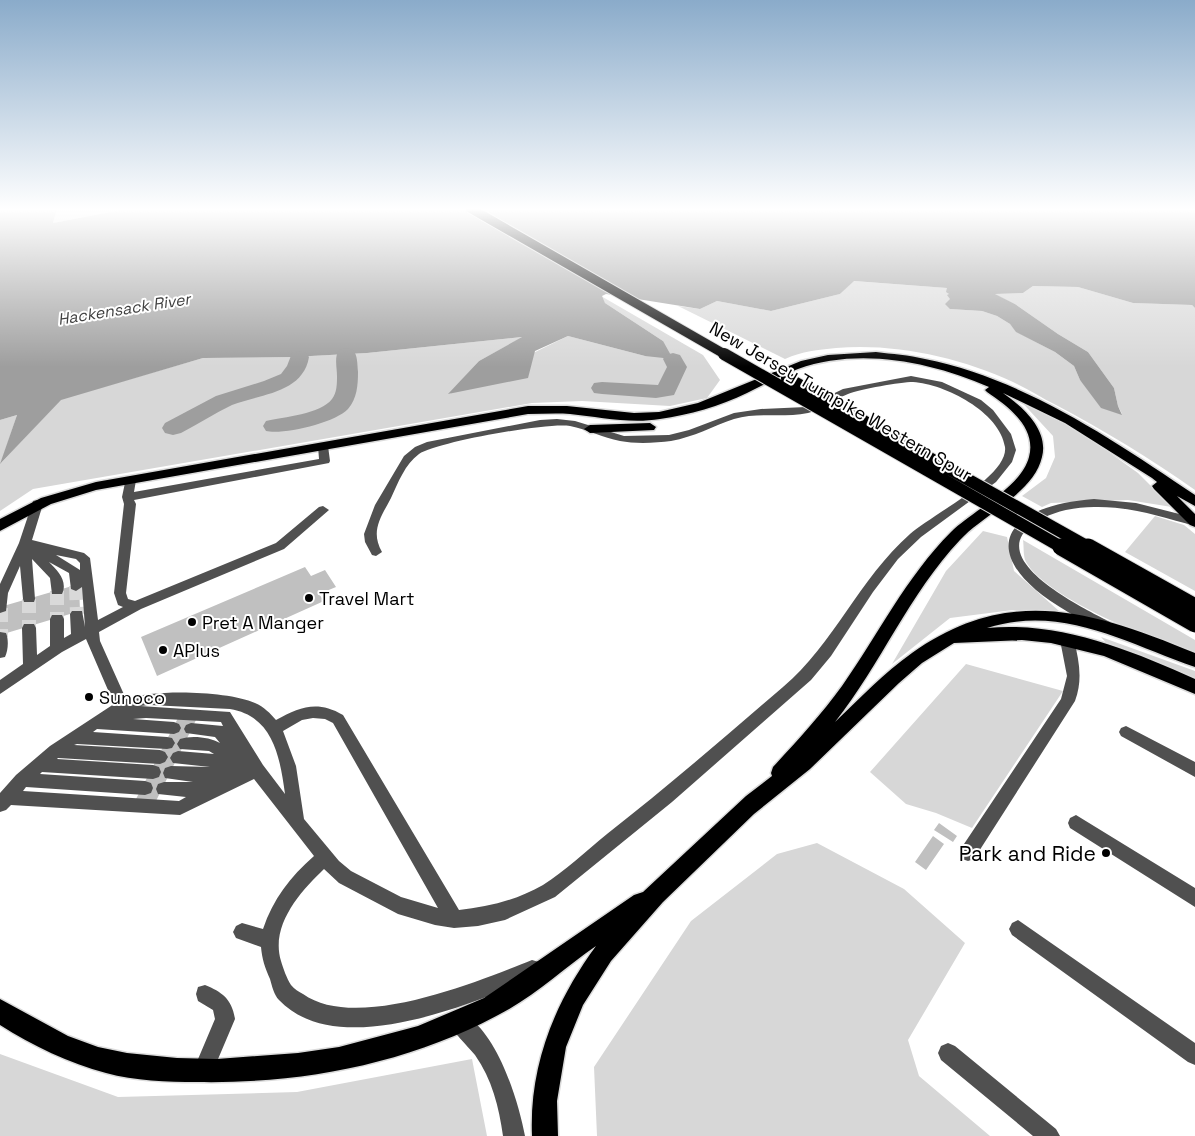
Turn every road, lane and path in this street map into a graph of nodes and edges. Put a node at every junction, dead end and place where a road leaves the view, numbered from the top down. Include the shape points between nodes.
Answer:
1 (562, 261) edge
2 (579, 261) edge
3 (952, 370) junction
4 (748, 388) junction
5 (590, 429) junction
6 (1103, 441) junction
7 (323, 446) junction
8 (130, 480) junction
9 (128, 497) junction
10 (1195, 502) edge
11 (37, 504) junction
12 (323, 510) dead end
13 (1195, 522) edge
14 (0, 526) edge
15 (24, 543) junction
16 (376, 552) dead end
17 (0, 573) edge
18 (76, 586) tunnel mouth
19 (57, 592) tunnel mouth
20 (29, 599) tunnel mouth
21 (136, 606) junction
22 (1195, 607) edge
23 (1, 608) edge
24 (77, 614) tunnel mouth
25 (57, 619) tunnel mouth
26 (1195, 624) edge
27 (29, 628) tunnel mouth
28 (1109, 628) junction
29 (92, 630) junction
30 (0, 637) edge
31 (78, 637) junction
32 (1068, 640) junction
33 (939, 643) junction
34 (58, 648) junction
35 (0, 653) edge
36 (1195, 660) edge
37 (30, 667) junction
38 (1166, 673) junction
39 (1195, 687) edge
40 (0, 688) edge
41 (1195, 693) edge
42 (122, 707) junction
43 (102, 719) junction
44 (174, 728) dead end
45 (273, 729) junction
46 (1126, 732) dead end
47 (188, 736) dead end
48 (74, 737) junction
49 (167, 742) dead end
50 (55, 751) junction
51 (160, 757) dead end
52 (178, 758) dead end
53 (38, 766) junction
54 (257, 770) junction
55 (1195, 770) edge
56 (153, 772) dead end
57 (171, 773) dead end
58 (22, 780) junction
59 (145, 788) dead end
60 (164, 789) dead end
61 (760, 797) junction
62 (3, 801) edge
63 (296, 823) junction
64 (1076, 823) dead end
65 (968, 854) dead end
66 (325, 857) junction
67 (659, 890) junction
68 (1195, 898) edge
69 (454, 919) junction
70 (1018, 929) dead end
71 (242, 932) dead end
72 (270, 940) junction
73 (561, 957) junction
74 (206, 994) dead end
75 (0, 1011) edge
76 (458, 1021) junction
77 (948, 1053) dead end
78 (1195, 1055) edge
79 (202, 1071) junction
80 (514, 1136) edge
81 (545, 1136) edge
82 (1049, 1136) edge

1 - 26 highway, New Jersey Turnpike Western Spur, bridge
2 - 22 highway, New Jersey Turnpike Western Spur, bridge
3 - 4 highway via 896,357 841,356 799,365
3 - 6 highway via 1020,395
3 - 61 highway via 995,392 1025,418 1036,437 1037,453 1033,467 1017,486 968,523 934,560 846,694
4 - 5 highway via 702,414 678,422 648,427
4 - 7 highway via 668,415 634,417 567,410 528,410
5 - 16 lane via 571,422 549,422 439,442 419,449 404,462 371,527 370,541
5 - 69 lane via 623,439 669,438 734,416 808,410 846,391 917,379 938,384 978,402 1006,434 1011,450 1007,462 992,480 917,534 894,556 806,676 666,797 550,891 505,911
6 - 10 highway
6 - 13 highway via 1156,482
7 - 8 highway
7 - 9 lane via 325,462
8 - 9 lane
8 - 11 highway via 75,490
9 - 21 lane via 121,598 123,602
11 - 14 highway
11 - 15 lane
12 - 21 lane via 280,546
13 - 28 lane via 1126,505 1082,504 1047,511 1017,532 1015,552 1028,576 1055,598
15 - 17 lane
15 - 18 lane via 75,571
15 - 19 lane via 56,577
15 - 20 lane
15 - 23 lane via 2,593
15 - 29 lane via 80,556 86,562
21 - 29 lane
24 - 31 lane
25 - 34 lane
27 - 37 lane
28 - 33 highway via 1051,617 1010,617 965,629
28 - 36 highway
29 - 31 lane
29 - 42 lane via 97,651
30 - 35 lane
31 - 34 lane
32 - 33 highway via 1000,634
32 - 38 highway via 1121,654
32 - 65 lane via 1075,674 1072,693
33 - 61 highway via 908,666 802,764
34 - 37 lane
37 - 40 lane
38 - 39 highway
38 - 41 highway
42 - 43 lane
42 - 45 lane via 156,699 234,703 258,711
43 - 44 lane
43 - 48 lane
43 - 54 lane via 146,712 225,716
45 - 63 lane via 288,762
45 - 69 lane via 307,712 325,711 343,724
46 - 55 lane
47 - 54 lane
48 - 49 lane
48 - 50 lane
50 - 51 lane
50 - 53 lane
52 - 54 lane
53 - 56 lane
53 - 58 lane
54 - 57 lane via 197,775
54 - 60 lane via 188,790
54 - 62 lane via 180,808
54 - 63 lane
58 - 59 lane
58 - 62 lane
61 - 67 highway
63 - 66 lane
64 - 68 lane
66 - 69 lane via 344,877 382,898 416,911
66 - 72 lane via 287,897 276,917
67 - 73 highway
67 - 81 highway via 616,940 575,998 555,1048 548,1076
70 - 78 lane
71 - 72 lane
72 - 73 lane via 272,969 288,996 314,1012 348,1018 394,1014 452,1000
73 - 76 highway via 520,990
74 - 79 lane via 220,1003 225,1010 225,1019
75 - 79 highway via 44,1037 99,1060 156,1069
76 - 79 highway via 393,1045 350,1056 276,1067
76 - 80 lane via 487,1055 497,1075
77 - 82 lane

